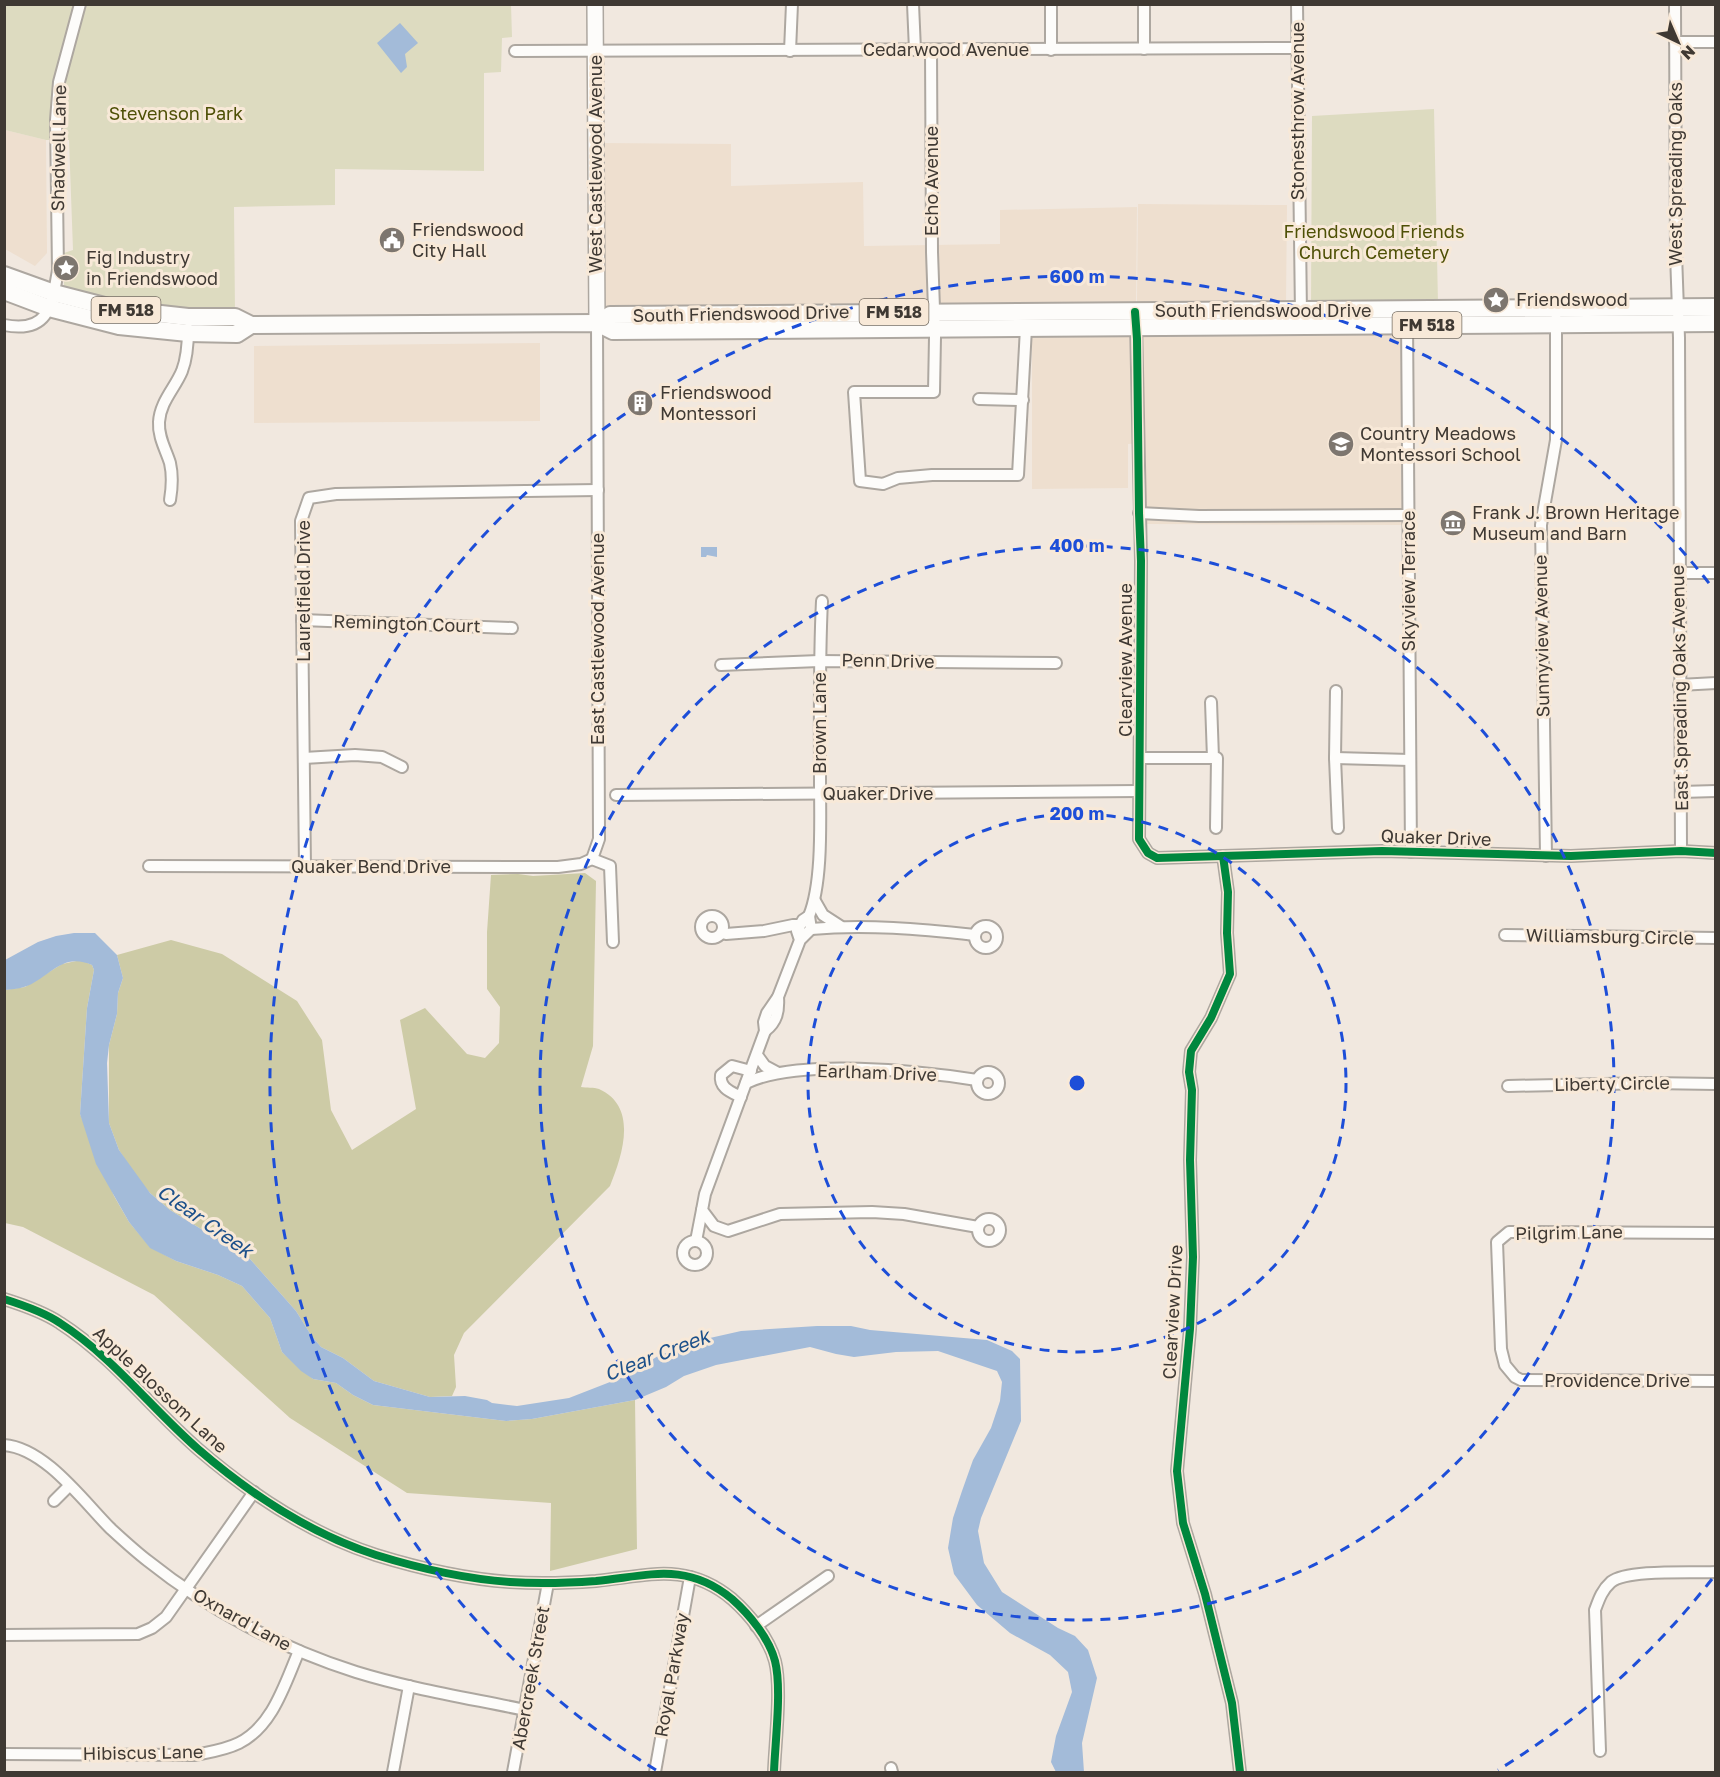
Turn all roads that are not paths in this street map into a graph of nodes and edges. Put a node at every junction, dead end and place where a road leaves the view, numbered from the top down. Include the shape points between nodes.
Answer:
1 (80, 4) edge
2 (595, 4) edge
3 (792, 4) edge
4 (913, 4) edge
5 (1051, 4) edge
6 (1144, 4) edge
7 (1297, 4) edge
8 (1675, 4) edge
9 (1675, 42) junction
10 (1716, 42) edge
11 (1297, 48) junction
12 (1144, 49) junction
13 (915, 50) junction
14 (931, 50) junction
15 (1051, 50) junction
16 (514, 51) dead end
17 (595, 51) junction
18 (790, 51) junction
19 (4, 275) edge
20 (4, 291) edge
21 (52, 301) junction
22 (1716, 308) edge
23 (1678, 316) junction
24 (1556, 317) junction
25 (1301, 318) junction
26 (1407, 318) junction
27 (934, 320) junction
28 (1136, 320) junction
29 (597, 323) junction
30 (1716, 323) edge
31 (4, 325) edge
32 (188, 325) junction
33 (1026, 328) junction
34 (979, 399) dead end
35 (1023, 400) junction
36 (598, 490) junction
37 (170, 500) dead end
38 (1139, 513) junction
39 (1409, 515) junction
40 (1679, 573) junction
41 (1716, 573) edge
42 (822, 601) dead end
43 (302, 620) junction
44 (512, 628) dead end
45 (819, 661) junction
46 (1056, 663) dead end
47 (721, 665) dead end
48 (1716, 682) edge
49 (1679, 685) junction
50 (1336, 691) dead end
51 (1211, 702) dead end
52 (304, 758) junction
53 (1140, 758) junction
54 (1213, 758) junction
55 (1335, 758) junction
56 (1410, 760) junction
57 (402, 767) dead end
58 (1139, 791) junction
59 (1716, 791) edge
60 (1681, 792) junction
61 (820, 794) junction
62 (616, 795) dead end
63 (1216, 828) dead end
64 (1338, 828) dead end
65 (1681, 851) junction
66 (1411, 852) junction
67 (1716, 854) edge
68 (1223, 856) junction
69 (1546, 856) junction
70 (1156, 857) joint
71 (592, 859) junction
72 (149, 866) dead end
73 (305, 867) junction
74 (815, 901) junction
75 (809, 916) junction
76 (799, 925) junction
77 (840, 926) junction
78 (811, 929) junction
79 (722, 933) dead end
80 (975, 935) dead end
81 (1505, 935) dead end
82 (1716, 938) edge
83 (800, 940) junction
84 (614, 942) dead end
85 (757, 1055) junction
86 (751, 1071) junction
87 (778, 1073) junction
88 (977, 1080) dead end
89 (746, 1083) junction
90 (1716, 1084) edge
91 (1508, 1086) dead end
92 (741, 1097) junction
93 (702, 1210) junction
94 (978, 1227) dead end
95 (720, 1230) junction
96 (1716, 1233) edge
97 (4, 1299) edge
98 (1520, 1380) joint
99 (1716, 1381) edge
100 (4, 1445) edge
101 (69, 1486) junction
102 (254, 1492) junction
103 (54, 1501) dead end
104 (1716, 1572) edge
105 (828, 1576) dead end
106 (690, 1577) junction
107 (548, 1583) junction
108 (187, 1589) junction
109 (756, 1626) junction
110 (4, 1635) edge
111 (299, 1651) junction
112 (409, 1686) junction
113 (525, 1710) junction
114 (1600, 1751) dead end
115 (4, 1754) edge
116 (393, 1773) edge
117 (513, 1773) edge
118 (655, 1773) edge
119 (774, 1773) edge
120 (1239, 1773) edge

1 - 21 street, Shadwell Lane via 59,82 58,270
2 - 17 street, West Castlewood Avenue
3 - 18 street
4 - 13 street
5 - 15 street
6 - 12 street
7 - 11 street, Stonesthrow Avenue
8 - 9 street, West Spreading Oaks
9 - 10 street
9 - 23 street, West Spreading Oaks
11 - 12 street, Cedarwood Avenue
11 - 25 street, Stonesthrow Avenue
12 - 15 street, Cedarwood Avenue
13 - 14 street, Cedarwood Avenue
13 - 18 street, Cedarwood Avenue
14 - 15 street, Cedarwood Avenue
14 - 27 street, Echo Avenue
16 - 17 street, Cedarwood Avenue
17 - 18 street, Cedarwood Avenue
17 - 29 street, West Castlewood Avenue
19 - 21 main road, South Friendswood Drive / FM 518
20 - 21 main road, South Friendswood Drive / FM 518
21 - 31 street via 45,317 36,324
21 - 32 main road, South Friendswood Drive / FM 518 via 116,309
22 - 23 main road, South Friendswood Drive / FM 518
23 - 24 main road, South Friendswood Drive / FM 518
23 - 30 main road, South Friendswood Drive / FM 518
23 - 40 street, East Spreading Oaks Avenue
24 - 26 main road, South Friendswood Drive / FM 518
24 - 69 street, Sunnyview Avenue via 1556,440 1540,525
25 - 26 main road, South Friendswood Drive / FM 518
25 - 28 main road, South Friendswood Drive / FM 518
26 - 39 street, Skyview Terrace
27 - 28 main road, South Friendswood Drive / FM 518
27 - 29 main road, South Friendswood Drive / FM 518 via 610,315
27 - 33 main road, South Friendswood Drive / FM 518
27 - 35 street, Echo Avenue via 934,392 854,392 860,481 883,484 898,478 932,475 1018,475
28 - 33 main road, South Friendswood Drive / FM 518
28 - 38 street, Clearview Avenue
29 - 32 main road, South Friendswood Drive / FM 518 via 251,325 235,317
29 - 36 street, East Castlewood Avenue
32 - 37 street via 182,371 162,407 159,423 170,463
33 - 35 street
34 - 35 street
36 - 43 street, Laurelfield Drive via 336,494 309,498 301,521
36 - 71 street, East Castlewood Avenue via 599,839
38 - 39 street
38 - 53 street, Clearview Avenue
39 - 56 street, Skyview Terrace
40 - 41 street
40 - 49 street, East Spreading Oaks Avenue
42 - 45 street, Brown Lane
43 - 44 street, Remington Court
43 - 52 street, Laurelfield Drive
45 - 46 street, Penn Drive
45 - 47 street, Penn Drive
45 - 61 street, Brown Lane
48 - 49 street
49 - 60 street, East Spreading Oaks Avenue
50 - 55 street
51 - 54 street
52 - 57 street via 355,754 382,757
52 - 73 street, Laurelfield Drive
53 - 54 street
53 - 58 street, Clearview Avenue
54 - 63 street via 1217,758
55 - 56 street
55 - 64 street
56 - 66 street, Skyview Terrace
58 - 61 street, Quaker Drive
58 - 70 street, Clearview Avenue via 1139,839 1148,853
59 - 60 street
60 - 65 street, East Spreading Oaks Avenue
61 - 62 street, Quaker Drive
61 - 74 street, Brown Lane
65 - 67 street, Quaker Drive
65 - 69 street, Quaker Drive
66 - 68 street, Quaker Drive
66 - 69 street, Quaker Drive
68 - 70 street, Quaker Drive
68 - 120 street, Clearview Drive via 1230,974 1191,1051 1189,1072 1193,1257 1177,1471 1183,1523 1232,1703
71 - 73 street, Quaker Bend Drive via 558,867
71 - 84 street via 610,866
72 - 73 street, Quaker Bend Drive
74 - 75 street, Brown Lane
74 - 77 street via 823,915
75 - 76 street, Brown Lane
75 - 78 street
76 - 79 street via 764,932
76 - 83 street
77 - 78 street
77 - 80 street
78 - 83 street
81 - 82 street, Williamsburg Circle
83 - 85 street via 778,997 766,1013
85 - 86 street
85 - 87 street via 765,1066
86 - 89 street
86 - 92 street via 732,1066 721,1075 723,1086
87 - 88 street, Earlham Drive via 882,1070
87 - 89 street, Earlham Drive
89 - 92 street
90 - 91 street, Liberty Circle
92 - 93 street
93 - 95 street
93 - 95 street via 700,1243
94 - 95 street via 872,1212 780,1214 728,1232
96 - 98 street, Pilgrim Lane via 1509,1232 1497,1242 1501,1349 1505,1365
97 - 102 street, Apple Blossom Lane via 58,1321 85,1340 198,1449
98 - 99 street, Providence Drive
100 - 101 street, Oxnard Lane via 33,1455
101 - 103 street
101 - 108 street, Oxnard Lane via 126,1542
102 - 107 street, Apple Blossom Lane via 314,1529 376,1555 474,1578
102 - 108 street
104 - 114 street via 1629,1575 1614,1580 1602,1591 1595,1610
105 - 109 street
106 - 107 street, Apple Blossom Lane via 646,1574
106 - 109 street, Apple Blossom Lane via 733,1600
106 - 118 street, Royal Parkway
107 - 113 street, Abercreek Street
108 - 110 street via 166,1617 138,1634
108 - 111 street, Oxnard Lane via 241,1623
109 - 119 street, Apple Blossom Lane via 775,1661
111 - 112 street, Oxnard Lane
111 - 115 street, Hibiscus Lane via 261,1726 240,1742 217,1751 195,1755
112 - 113 street, Oxnard Lane
112 - 116 street
113 - 117 street, Abercreek Street

